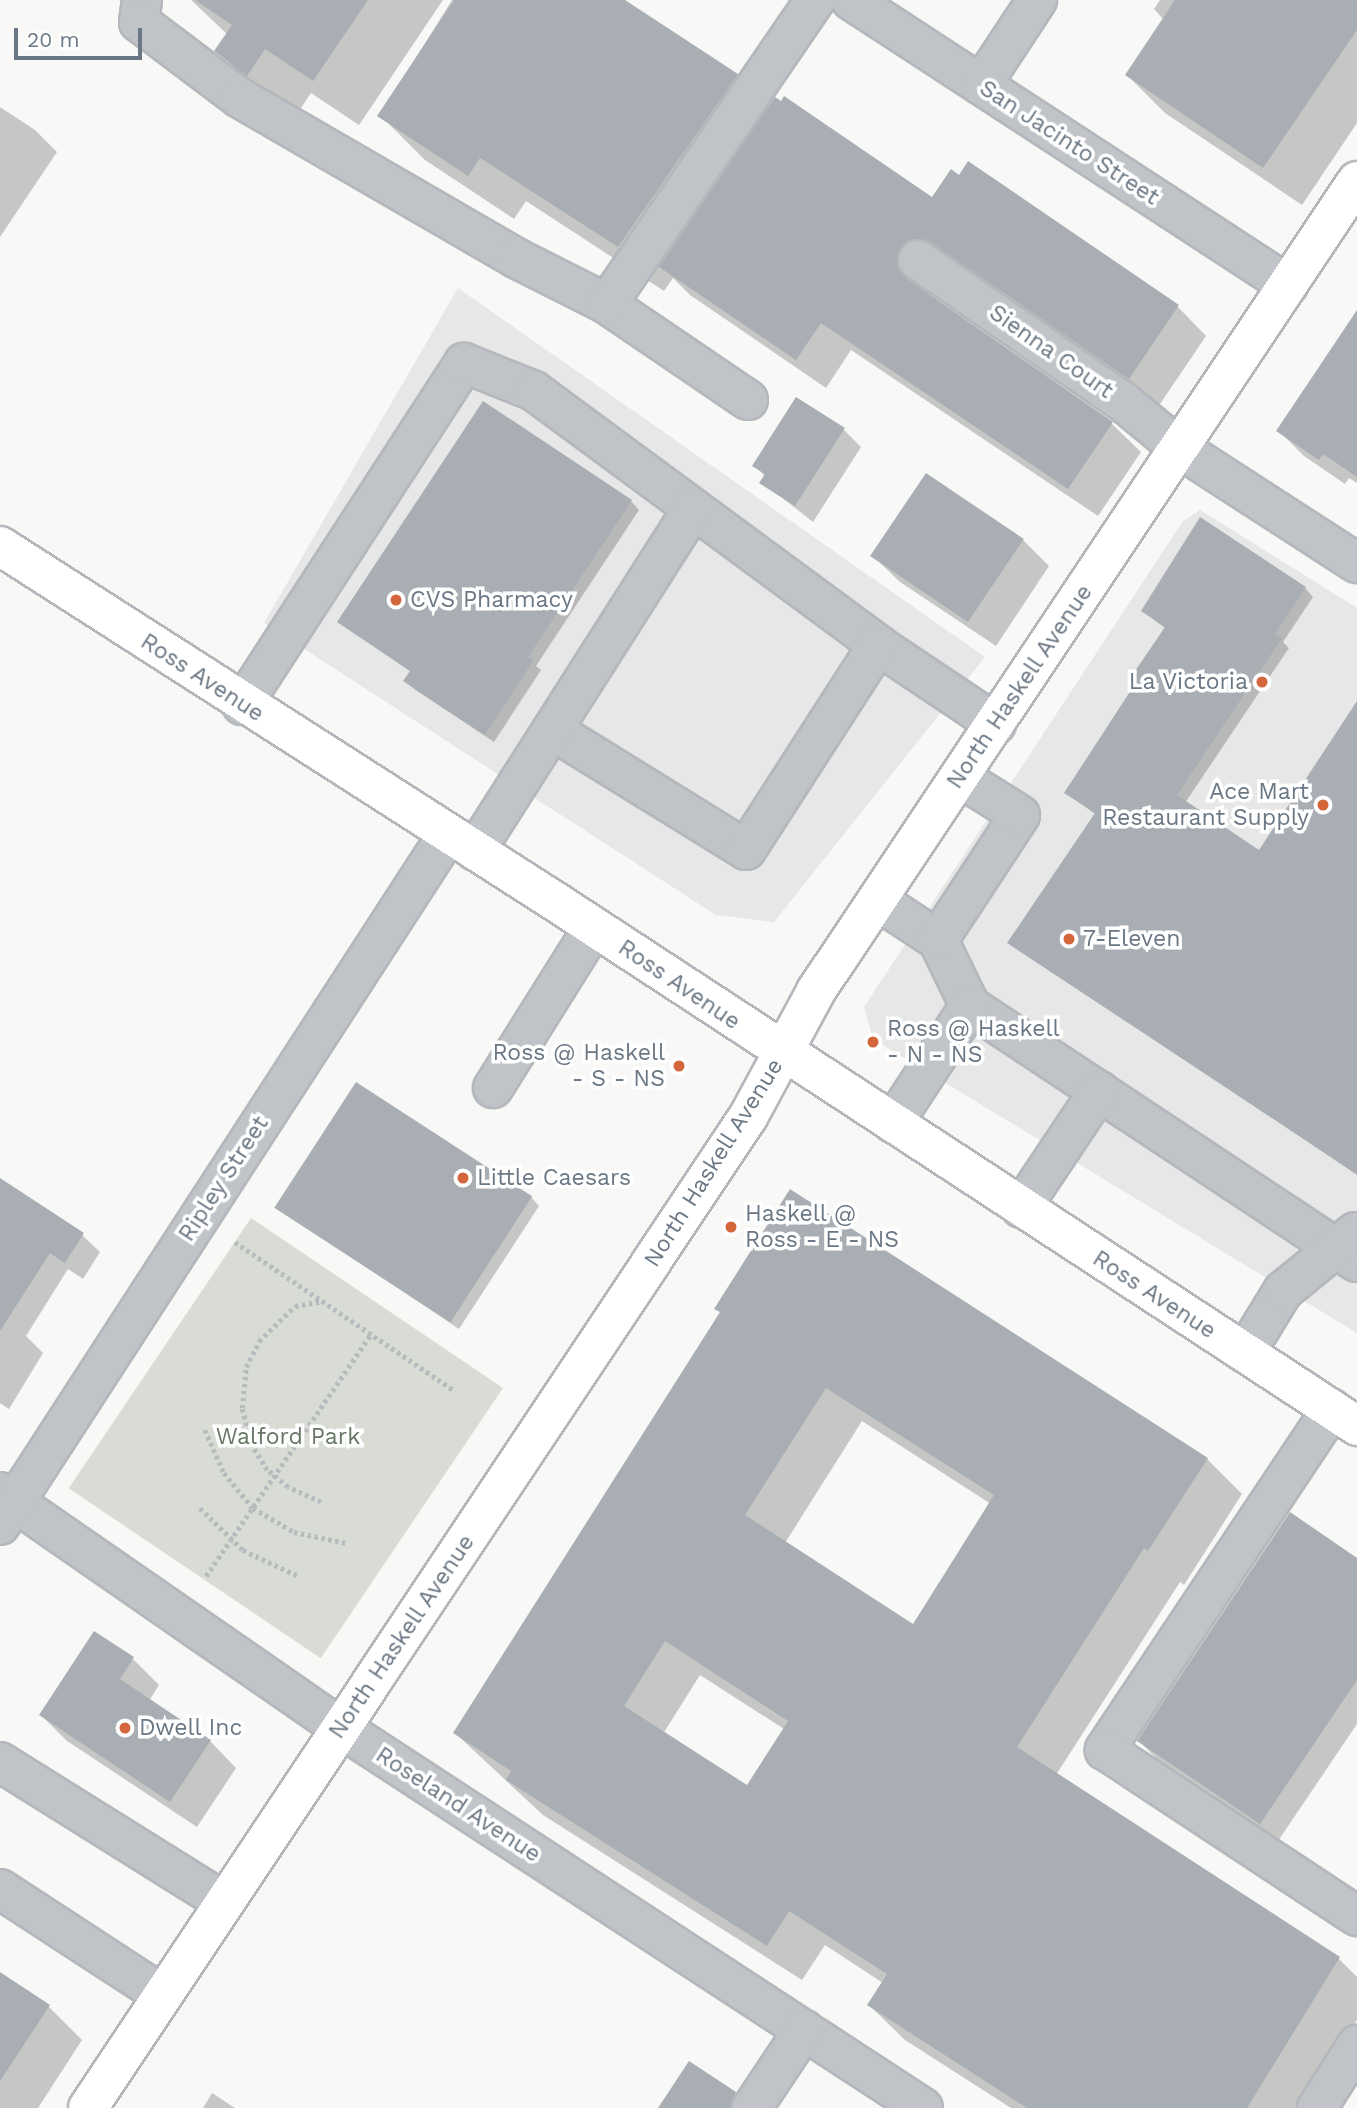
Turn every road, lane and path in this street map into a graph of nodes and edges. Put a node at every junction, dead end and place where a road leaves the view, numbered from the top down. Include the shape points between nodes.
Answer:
1 (142, 0) edge
2 (815, 0) edge
3 (851, 0) edge
4 (1037, 0) edge
5 (981, 85) junction
6 (1357, 181) edge
7 (918, 260) dead end
8 (1287, 285) junction
9 (607, 304) junction
10 (748, 400) dead end
11 (1179, 448) junction
12 (693, 509) junction
13 (0, 546) edge
14 (1357, 563) edge
15 (878, 645) junction
16 (242, 705) junction
17 (996, 724) junction
18 (552, 730) junction
19 (961, 778) junction
20 (461, 842) junction
21 (877, 900) junction
22 (594, 927) junction
23 (938, 940) junction
24 (970, 1006) junction
25 (784, 1053) junction
26 (493, 1088) dead end
27 (1099, 1091) junction
28 (892, 1123) junction
29 (1021, 1208) junction
30 (235, 1242) dead end
31 (1349, 1247) edge
32 (322, 1301) junction
33 (372, 1334) junction
34 (1245, 1353) junction
35 (454, 1391) dead end
36 (1344, 1417) edge
37 (205, 1430) dead end
38 (274, 1476) junction
39 (321, 1502) dead end
40 (5, 1506) edge
41 (200, 1508) dead end
42 (253, 1508) junction
43 (230, 1541) junction
44 (346, 1543) dead end
45 (206, 1576) dead end
46 (298, 1576) dead end
47 (341, 1728) junction
48 (0, 1762) edge
49 (0, 1889) edge
50 (223, 1902) junction
51 (1357, 1916) edge
52 (161, 1994) junction
53 (804, 2030) junction
54 (1357, 2045) edge
55 (88, 2108) edge
56 (752, 2108) edge
57 (923, 2108) edge
58 (1317, 2108) edge

1 - 9 street via 139,22 240,98 516,258
2 - 9 street
3 - 5 street, San Jacinto Street
4 - 5 street
5 - 8 street, San Jacinto Street
6 - 8 main road, North Haskell Avenue
7 - 11 street, Sienna Court via 1122,401
8 - 11 main road, North Haskell Avenue
9 - 10 street
11 - 14 street
11 - 17 main road, North Haskell Avenue
12 - 15 street
12 - 16 street via 534,391 464,363
12 - 18 street, Ripley Street
13 - 16 main road, Ross Avenue
15 - 17 street
15 - 18 street via 746,850
16 - 20 main road, Ross Avenue
17 - 19 main road, North Haskell Avenue
18 - 20 street, Ripley Street
19 - 21 main road, North Haskell Avenue
19 - 23 street via 1020,815
20 - 22 main road, Ross Avenue
20 - 40 street, Ripley Street
21 - 23 street
21 - 25 main road, North Haskell Avenue via 816,991
22 - 25 main road, Ross Avenue
22 - 26 street
23 - 24 street
24 - 27 street
24 - 28 street
25 - 28 main road, Ross Avenue
25 - 47 main road, North Haskell Avenue via 748,1117
27 - 29 street
27 - 31 street
28 - 29 main road, Ross Avenue
29 - 34 main road, Ross Avenue
30 - 32 path
31 - 34 street via 1283,1291
32 - 33 path
32 - 38 path via 295,1306 279,1318 259,1341 246,1367 242,1408 246,1430
33 - 35 path
33 - 38 path
34 - 36 main road, Ross Avenue
36 - 51 street via 1105,1750
37 - 42 path via 224,1473
38 - 39 path
38 - 42 path
40 - 47 street, Roseland Avenue
41 - 43 path
42 - 43 path
42 - 44 path via 280,1527 315,1540
43 - 45 path
43 - 46 path via 270,1566
47 - 50 main road, North Haskell Avenue
47 - 53 street, Roseland Avenue
48 - 50 street
49 - 52 street
50 - 52 main road, North Haskell Avenue
52 - 55 main road, North Haskell Avenue
53 - 56 street
53 - 57 street, Roseland Avenue
54 - 58 street

